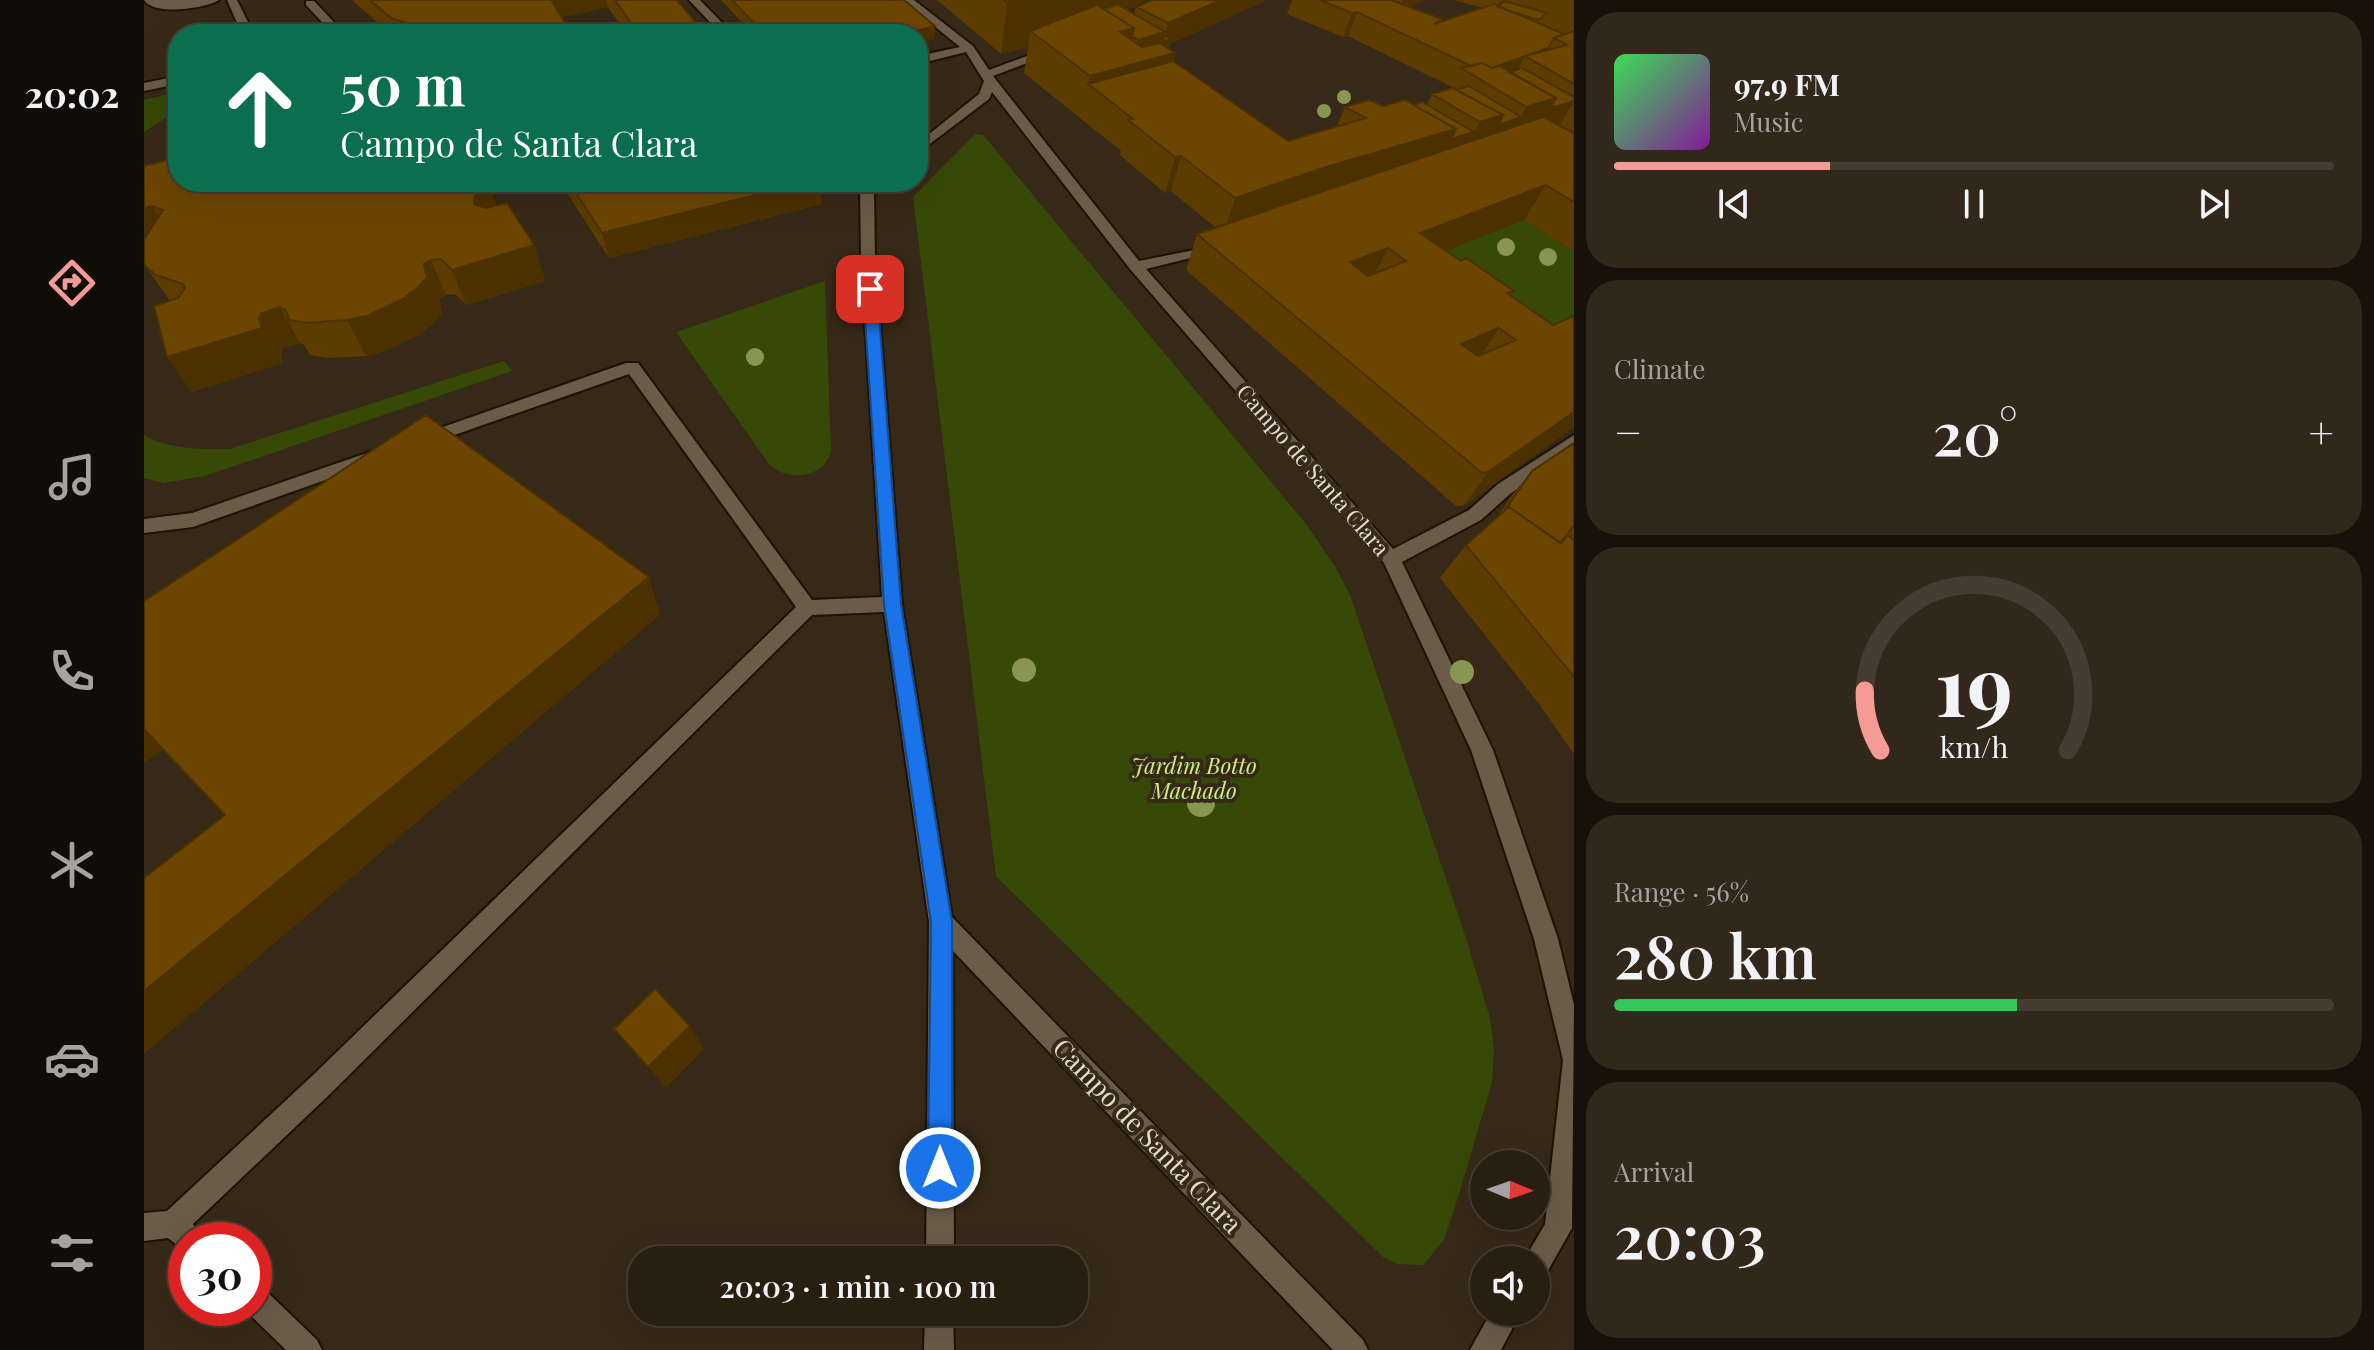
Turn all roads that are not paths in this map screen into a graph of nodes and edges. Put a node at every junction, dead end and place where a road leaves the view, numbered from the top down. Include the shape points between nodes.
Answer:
1 (144, 0) edge
2 (214, 0) edge
3 (232, 0) edge
4 (694, 0) edge
5 (907, 0) edge
6 (310, 3) dead end
7 (243, 24) edge
8 (330, 24) edge
9 (717, 24) edge
10 (1063, 45) edge
11 (969, 48) junction
12 (928, 58) edge
13 (988, 78) junction
14 (168, 82) edge
15 (144, 87) edge
16 (928, 141) edge
17 (868, 192) edge
18 (1232, 242) edge
19 (1135, 266) junction
20 (1574, 441) edge
21 (412, 443) edge
22 (383, 454) edge
23 (144, 526) edge
24 (1391, 559) junction
25 (892, 604) junction
26 (807, 608) junction
27 (941, 922) junction
28 (1574, 1056) edge
29 (1574, 1065) edge
30 (191, 1222) edge
31 (144, 1227) edge
32 (168, 1230) edge
33 (940, 1246) edge
34 (1547, 1246) edge
35 (272, 1316) edge
36 (939, 1326) edge
37 (1499, 1326) edge
38 (307, 1350) edge
39 (939, 1350) edge
40 (1353, 1350) edge
41 (1485, 1350) edge

1 - 2 street via 190,5
3 - 7 street
4 - 9 street
5 - 11 street, Campo de Santa Clara
6 - 8 street
10 - 13 street
11 - 12 street
11 - 13 street, Campo de Santa Clara
13 - 16 street via 985,96
13 - 19 street, Campo de Santa Clara
14 - 15 street
17 - 25 street
18 - 19 street
19 - 24 street, Campo de Santa Clara
20 - 24 street via 1475,515
21 - 26 street via 632,367
22 - 23 street via 193,520
24 - 28 street, Campo de Santa Clara via 1482,750 1546,939
25 - 26 street
25 - 27 street
26 - 30 street via 320,1086
27 - 33 street
27 - 40 street, Campo de Santa Clara
29 - 34 street via 1558,1228
31 - 32 street
35 - 38 street
36 - 39 street
37 - 41 street

